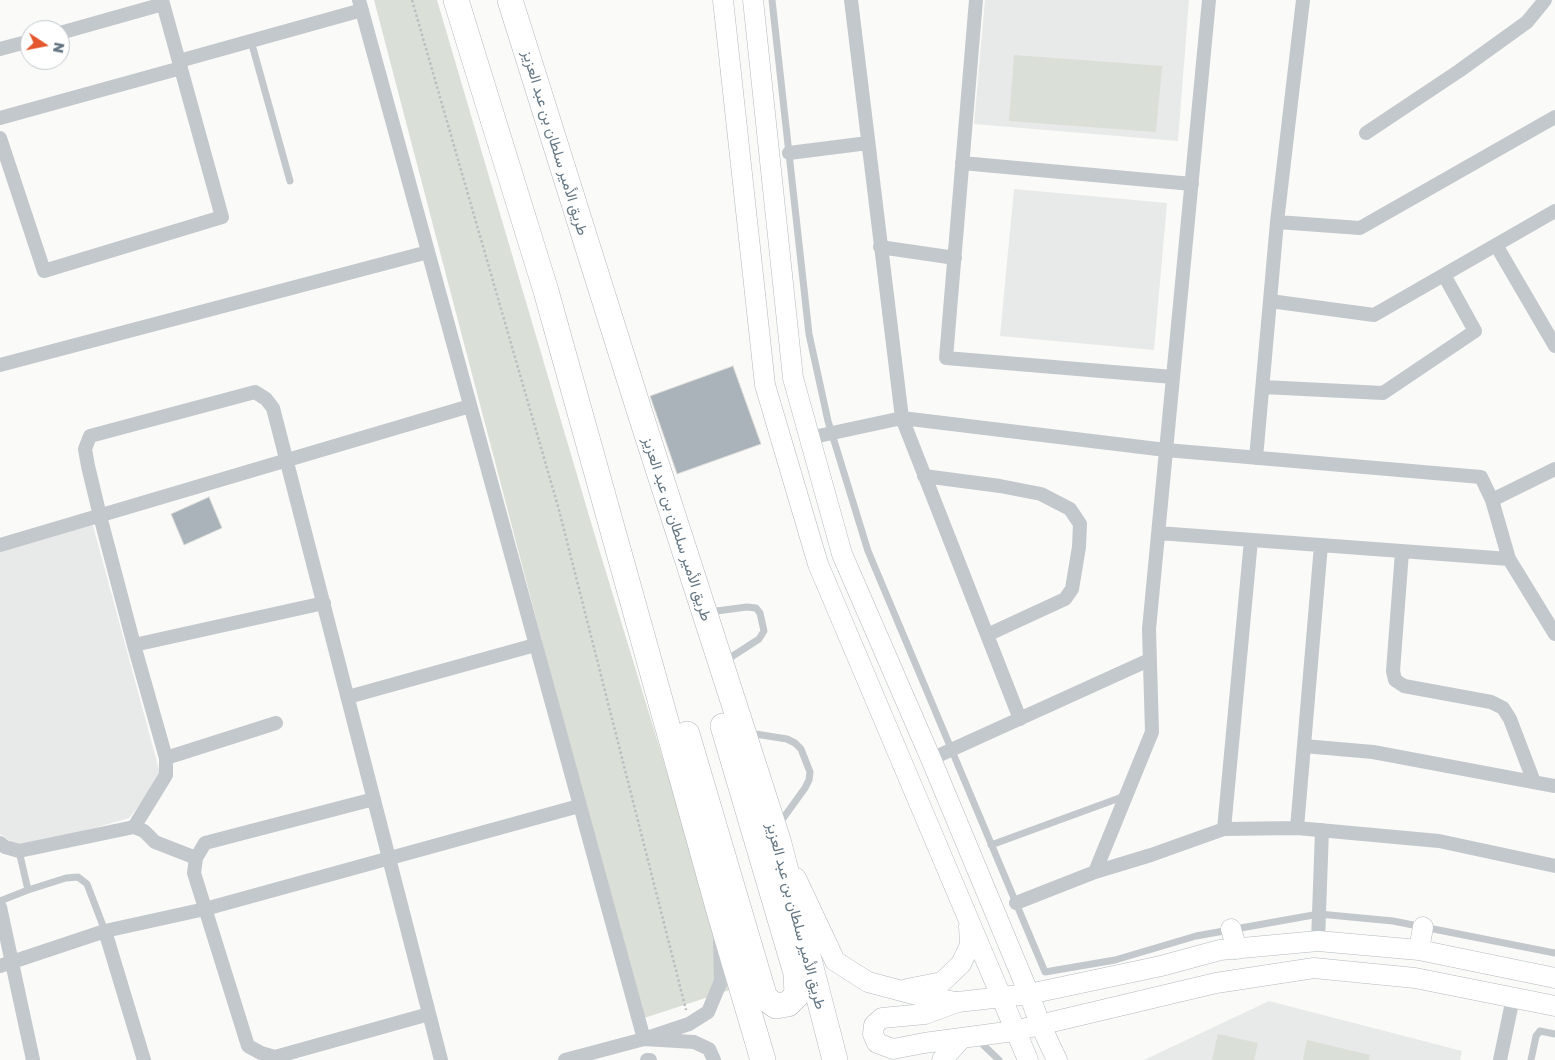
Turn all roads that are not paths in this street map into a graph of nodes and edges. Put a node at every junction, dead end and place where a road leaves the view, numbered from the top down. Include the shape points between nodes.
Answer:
1 (456, 0) edge
2 (510, 0) edge
3 (723, 0) edge
4 (753, 0) edge
5 (772, 0) edge
6 (850, 0) edge
7 (976, 0) edge
8 (1210, 0) edge
9 (1303, 0) edge
10 (1545, 0) edge
11 (163, 2) edge
12 (361, 5) edge
13 (70, 30) edge
14 (251, 41) junction
15 (20, 44) edge
16 (0, 50) edge
17 (180, 65) junction
18 (1555, 117) edge
19 (0, 118) edge
20 (1366, 133) dead end
21 (0, 138) edge
22 (868, 143) junction
23 (789, 153) junction
24 (962, 162) junction
25 (290, 181) dead end
26 (1192, 184) junction
27 (1555, 211) edge
28 (1277, 222) junction
29 (1496, 245) junction
30 (880, 248) junction
31 (428, 252) junction
32 (955, 258) junction
33 (1444, 275) junction
34 (1270, 301) junction
35 (1555, 346) edge
36 (0, 365) edge
37 (1173, 377) junction
38 (1263, 387) junction
39 (470, 406) junction
40 (902, 418) junction
41 (832, 432) junction
42 (809, 438) junction
43 (1166, 450) junction
44 (1256, 458) junction
45 (288, 461) junction
46 (1555, 469) edge
47 (924, 476) junction
48 (1492, 500) junction
49 (100, 516) junction
50 (1158, 533) junction
51 (1251, 540) junction
52 (0, 545) edge
53 (1321, 545) junction
54 (1402, 552) junction
55 (685, 553) junction
56 (620, 557) junction
57 (1509, 559) junction
58 (324, 603) junction
59 (704, 612) junction
60 (1555, 634) edge
61 (987, 635) junction
62 (134, 645) junction
63 (536, 645) junction
64 (1148, 660) junction
65 (721, 664) junction
66 (348, 697) junction
67 (1020, 719) junction
68 (276, 723) dead end
69 (743, 732) junction
70 (1304, 746) junction
71 (952, 750) junction
72 (166, 758) junction
73 (931, 759) junction
74 (1534, 782) junction
75 (1555, 786) edge
76 (1126, 796) junction
77 (374, 799) junction
78 (580, 806) junction
79 (134, 827) junction
80 (1297, 828) junction
81 (1224, 829) junction
82 (1322, 830) junction
83 (776, 835) junction
84 (0, 844) edge
85 (992, 845) junction
86 (19, 852) junction
87 (390, 856) junction
88 (196, 858) junction
89 (1555, 866) edge
90 (1095, 872) junction
91 (28, 890) junction
92 (0, 901) edge
93 (1016, 902) junction
94 (0, 907) edge
95 (205, 908) junction
96 (719, 911) junction
97 (1319, 914) junction
98 (969, 919) junction
99 (1423, 927) junction
100 (1231, 929) junction
101 (106, 931) junction
102 (1318, 941) junction
103 (1238, 949) junction
104 (1419, 950) junction
105 (1555, 953) edge
106 (6, 964) edge
107 (1555, 978) edge
108 (901, 991) junction
109 (1029, 994) junction
110 (1002, 998) junction
111 (1513, 998) junction
112 (958, 1002) junction
113 (1555, 1006) edge
114 (429, 1014) junction
115 (1040, 1024) junction
116 (1014, 1031) junction
117 (1555, 1034) edge
118 (968, 1037) junction
119 (644, 1039) junction
120 (34, 1060) edge
121 (144, 1060) edge
122 (441, 1060) edge
123 (565, 1060) edge
124 (714, 1060) edge
125 (763, 1060) edge
126 (835, 1060) edge
127 (942, 1060) edge
128 (999, 1060) edge
129 (1028, 1060) edge
130 (1057, 1060) edge
131 (1500, 1060) edge
132 (1530, 1060) edge

1 - 56 highway via 546,291
2 - 55 highway, طريق الأمير سلطان بن عبد العزيز
3 - 98 street via 765,384 818,564
4 - 42 street via 792,378
5 - 23 lane
6 - 22 street
7 - 24 street
8 - 26 street
9 - 28 street
10 - 20 street via 1528,22
11 - 13 street
11 - 17 street
12 - 14 street
12 - 31 street
14 - 17 street
14 - 25 lane
15 - 16 street
17 - 19 street
17 - 21 street via 222,217 44,271
18 - 28 street via 1360,228
22 - 23 street
22 - 30 street
23 - 41 lane via 809,334
24 - 26 street
24 - 32 street
26 - 37 street
27 - 29 street
28 - 34 street
29 - 33 street
29 - 35 street
30 - 32 street
30 - 40 street
31 - 36 street
31 - 39 street
32 - 37 street via 946,358
33 - 34 street via 1374,316
33 - 38 street via 1475,331 1383,393
34 - 38 street
37 - 43 street
38 - 44 street
39 - 45 street
39 - 63 street
40 - 41 street
40 - 43 street
40 - 47 street
41 - 42 street
41 - 71 lane via 868,551
42 - 73 street via 842,554
43 - 44 street
43 - 50 street
44 - 48 street via 1481,477
45 - 49 street
45 - 49 street via 273,408 255,392 90,436 86,449 88,466
45 - 58 street
46 - 48 street
47 - 61 street
47 - 61 street via 1041,494 1070,510 1080,524 1072,589 1065,599
48 - 57 street
49 - 52 street
49 - 62 street
50 - 51 street
50 - 64 street
51 - 53 street
51 - 81 street
53 - 54 street
53 - 70 street
54 - 57 street
54 - 74 street via 1395,680 1404,686 1491,702 1503,708
55 - 56 highway via 716,700 796,973 797,995 788,1004 776,1006 764,998 674,691
55 - 59 highway, طريق الأمير سلطان بن عبد العزيز
56 - 96 highway
57 - 60 street
58 - 62 street
58 - 66 street
59 - 65 highway, طريق الأمير سلطان بن عبد العزيز
59 - 65 lane via 747,607 756,608 760,613 764,631 759,639
61 - 67 street
62 - 72 street
63 - 66 street
63 - 78 street
64 - 67 street
64 - 76 street via 1152,732
65 - 69 highway, طريق الأمير سلطان بن عبد العزيز
66 - 77 street
67 - 71 street
68 - 72 street
69 - 83 highway, طريق الأمير سلطان بن عبد العزيز
69 - 83 lane via 795,743 801,749 810,772 806,788
70 - 74 street via 1373,752
70 - 80 street
71 - 73 street
71 - 85 lane
72 - 79 street via 166,775
73 - 109 street
74 - 75 street
76 - 85 lane
76 - 90 street
77 - 87 street
77 - 88 street via 205,843
78 - 87 street
78 - 119 street
79 - 86 street
79 - 88 street via 144,831 155,842
80 - 81 street
80 - 82 street
81 - 90 street
82 - 89 street via 1439,841
82 - 97 street
83 - 108 street via 835,961 868,982
83 - 126 highway, طريق الأمير سلطان بن عبد العزيز
84 - 86 street
85 - 93 lane
86 - 91 lane
87 - 95 street
87 - 114 street
88 - 95 street via 194,873
90 - 93 street
91 - 92 lane
91 - 101 lane via 78,877 87,884
93 - 100 lane via 1045,972 1115,960
94 - 106 street
95 - 101 street
95 - 114 street via 248,1046 261,1053 275,1057
96 - 119 street via 721,981 708,1012 689,1024
96 - 125 highway
97 - 99 lane
97 - 100 lane
97 - 102 street
98 - 108 street via 970,945 961,964 942,982
98 - 110 street
99 - 104 street
99 - 105 lane
100 - 103 street
101 - 106 street
101 - 121 street
102 - 103 street
102 - 104 street
103 - 109 street via 1220,950
104 - 107 street
106 - 120 street
108 - 112 street
109 - 110 street
109 - 115 street
110 - 112 street
110 - 116 street
111 - 113 street
111 - 115 street via 1415,978 1314,968 1216,983
111 - 131 street
112 - 118 street via 925,1014 882,1018 874,1025 873,1034 877,1043 893,1049
114 - 122 street
115 - 116 street
115 - 130 street
116 - 118 street
116 - 129 street
117 - 132 lane via 1540,1031
118 - 127 street
118 - 128 lane
119 - 123 street
119 - 124 street via 694,1042 709,1049

